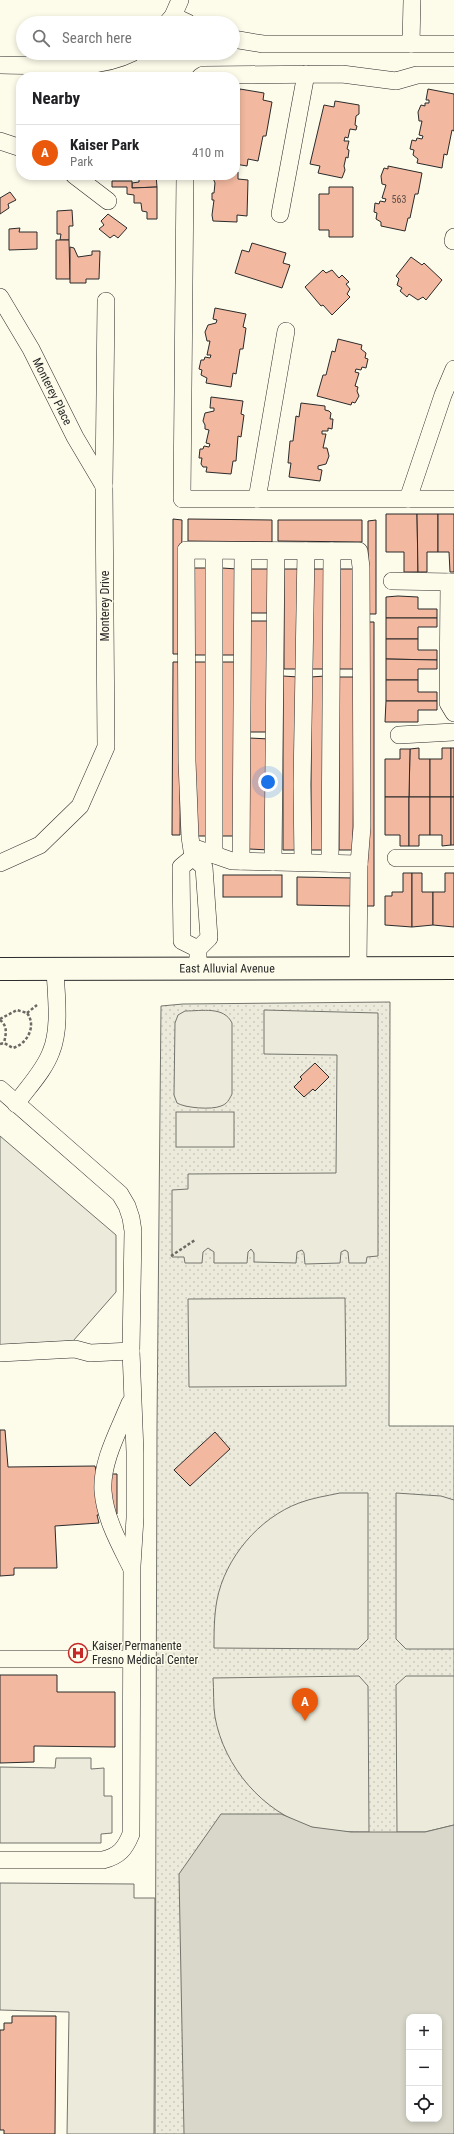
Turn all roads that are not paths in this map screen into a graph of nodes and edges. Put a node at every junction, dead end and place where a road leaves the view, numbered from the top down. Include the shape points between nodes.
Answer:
1 (180, 0) edge
2 (412, 0) edge
3 (177, 16) edge
4 (240, 40) edge
5 (412, 44) junction
6 (454, 44) edge
7 (115, 60) edge
8 (0, 65) edge
9 (49, 71) edge
10 (306, 74) junction
11 (240, 75) edge
12 (454, 75) edge
13 (0, 141) edge
14 (16, 146) edge
15 (80, 180) edge
16 (185, 180) edge
17 (108, 202) dead end
18 (280, 214) dead end
19 (1, 297) edge
20 (106, 301) dead end
21 (286, 331) dead end
22 (454, 369) edge
23 (104, 486) junction
24 (257, 499) junction
25 (408, 499) junction
26 (454, 499) edge
27 (214, 551) junction
28 (276, 551) junction
29 (306, 551) junction
30 (332, 551) junction
31 (243, 552) junction
32 (392, 581) dead end
33 (451, 582) edge
34 (454, 713) edge
35 (454, 732) edge
36 (399, 735) dead end
37 (193, 852) junction
38 (214, 855) junction
39 (396, 858) dead end
40 (454, 858) edge
41 (241, 861) junction
42 (273, 862) junction
43 (303, 862) junction
44 (330, 862) junction
45 (0, 863) edge
46 (360, 864) junction
47 (207, 908) junction
48 (181, 910) junction
49 (198, 959) junction
50 (358, 968) junction
51 (454, 968) edge
52 (0, 969) edge
53 (55, 969) junction
54 (0, 1089) edge
55 (16, 1104) junction
56 (131, 1345) junction
57 (0, 1353) edge
58 (132, 1397) junction
59 (132, 1569) junction
60 (132, 1659) junction
61 (0, 1660) edge
62 (0, 1860) edge

1 - 3 street
2 - 5 street
4 - 5 street via 263,44
5 - 6 street
7 - 9 street
8 - 9 street
10 - 11 street
10 - 12 street via 342,74 396,81 417,75
10 - 18 street
13 - 14 street
15 - 17 street
16 - 24 street via 182,499
19 - 23 street, Monterey Place via 31,349 75,437
20 - 23 street, Monterey Drive
21 - 24 street
22 - 25 street
23 - 45 street, Monterey Drive via 106,747 80,806 40,845
24 - 25 street
25 - 26 street
27 - 31 street
27 - 37 street via 186,550 187,761
27 - 38 street
28 - 29 street
28 - 31 street
28 - 42 street
29 - 30 street
29 - 43 street
30 - 44 street
30 - 46 street via 359,551 361,568
31 - 41 street
32 - 33 street
33 - 34 street via 448,703
35 - 36 street
37 - 38 street
37 - 47 street via 204,866
37 - 48 street via 181,867
38 - 41 street
39 - 40 street
41 - 42 street
42 - 43 street
43 - 44 street
44 - 46 street
46 - 50 street
47 - 48 street
47 - 49 street via 209,938
48 - 49 street via 182,941
49 - 50 main road, East Alluvial Avenue
49 - 53 main road, East Alluvial Avenue
50 - 51 main road, East Alluvial Avenue
52 - 53 main road, East Alluvial Avenue
53 - 55 street via 55,1033 52,1051
54 - 55 street
55 - 56 street via 100,1175 120,1194 127,1206 133,1231
56 - 57 street via 90,1343 75,1349
56 - 58 street
58 - 59 street via 135,1452
58 - 59 street via 103,1478 103,1491 111,1525
59 - 60 street
60 - 61 street
60 - 62 street via 131,1834 126,1846 119,1854 103,1860

